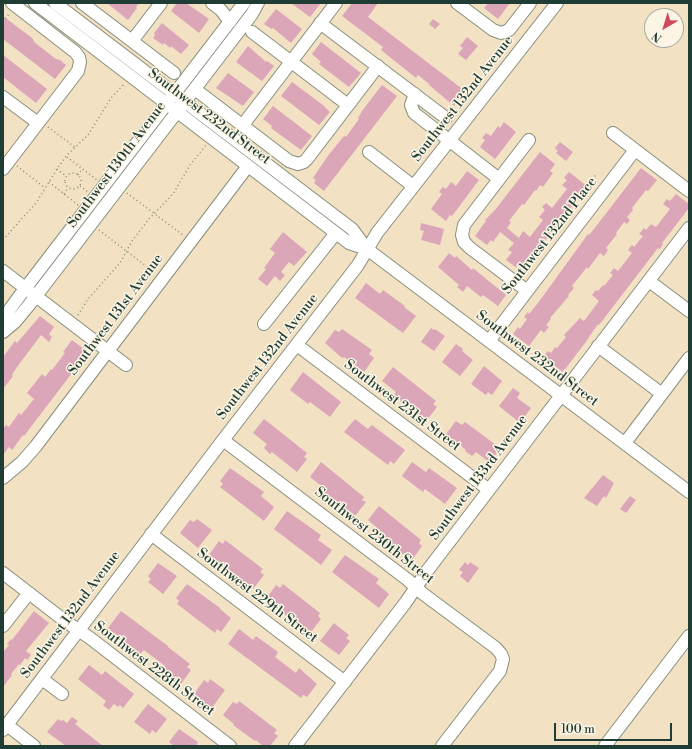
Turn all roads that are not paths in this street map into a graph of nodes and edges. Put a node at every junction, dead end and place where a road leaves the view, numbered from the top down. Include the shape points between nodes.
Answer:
1 (35, 3) edge
2 (55, 3) edge
3 (82, 3) edge
4 (161, 3) edge
5 (212, 3) edge
6 (244, 3) edge
7 (258, 3) edge
8 (266, 3) edge
9 (336, 3) edge
10 (458, 3) edge
11 (530, 3) edge
12 (557, 3) edge
13 (11, 8) edge
14 (252, 14) junction
15 (230, 22) junction
16 (320, 23) junction
17 (252, 32) dead end
18 (132, 41) junction
19 (291, 62) junction
20 (378, 66) junction
21 (174, 74) dead end
22 (200, 93) dead end
23 (415, 94) junction
24 (3, 97) edge
25 (176, 103) junction
26 (348, 105) junction
27 (446, 118) dead end
28 (42, 124) junction
29 (242, 126) junction
30 (613, 133) dead end
31 (529, 140) dead end
32 (449, 141) junction
33 (635, 150) junction
34 (369, 152) dead end
35 (248, 166) junction
36 (3, 169) edge
37 (499, 179) junction
38 (413, 186) junction
39 (689, 191) edge
40 (689, 228) edge
41 (336, 233) junction
42 (368, 249) junction
43 (3, 271) edge
44 (649, 281) junction
45 (25, 288) junction
46 (526, 290) junction
47 (36, 296) junction
48 (689, 311) edge
49 (3, 322) edge
50 (264, 324) dead end
51 (3, 332) edge
52 (489, 340) junction
53 (296, 345) junction
54 (598, 346) junction
55 (108, 351) junction
56 (689, 358) edge
57 (126, 365) dead end
58 (662, 394) junction
59 (561, 395) junction
60 (223, 440) junction
61 (625, 443) junction
62 (3, 478) edge
63 (489, 490) junction
64 (689, 492) edge
65 (151, 534) junction
66 (3, 573) edge
67 (416, 586) junction
68 (29, 592) junction
69 (3, 626) edge
70 (78, 630) junction
71 (689, 636) edge
72 (42, 679) junction
73 (345, 682) junction
74 (62, 694) dead end
75 (5, 728) edge
76 (34, 746) edge
77 (230, 746) edge
78 (294, 746) edge
79 (442, 746) edge
80 (605, 746) edge

1 - 25 street, Southwest 232nd Street
2 - 25 street, Southwest 232nd Street
3 - 18 street
4 - 18 street
5 - 15 street
6 - 15 street, Southwest 130th Avenue
7 - 14 street, Southwest 130th Avenue
8 - 14 street, Southwest 130th Avenue
9 - 16 street
10 - 11 street via 498,32 511,28
12 - 32 street, Southwest 132nd Avenue
13 - 28 street via 75,52 80,60 78,70
14 - 25 street, Southwest 130th Avenue
15 - 25 street, Southwest 130th Avenue
16 - 19 street
16 - 20 street
17 - 19 street
18 - 21 street
19 - 26 street
19 - 29 street
20 - 23 street
20 - 26 street
22 - 29 street
23 - 27 street
23 - 32 street via 411,105 414,113
24 - 28 street
25 - 35 street, Southwest 232nd Street
25 - 42 street, Southwest 232nd Street via 352,229
25 - 45 street, Southwest 130th Avenue
25 - 47 street, Southwest 130th Avenue
26 - 29 street via 307,159 298,164 289,161
28 - 36 street
30 - 33 street
31 - 37 street
32 - 37 street
32 - 38 street, Southwest 132nd Avenue
33 - 39 street
33 - 46 street, Southwest 132nd Place
34 - 38 street
35 - 41 street, Southwest 232nd Street
35 - 55 street, Southwest 131st Avenue
37 - 46 street via 464,224 462,235 470,248
38 - 42 street, Southwest 132nd Avenue
40 - 44 street, Southwest 133rd Avenue
41 - 42 street, Southwest 232nd Street via 349,243
41 - 50 street
42 - 52 street, Southwest 232nd Street
42 - 53 street, Southwest 132nd Avenue
43 - 45 street
44 - 48 street
44 - 54 street, Southwest 133rd Avenue
45 - 47 street
45 - 49 street, Southwest 130th Avenue
46 - 52 street, Southwest 132nd Place
47 - 51 street, Southwest 130th Avenue via 20,317
47 - 55 street
52 - 59 street, Southwest 232nd Street
53 - 60 street, Southwest 132nd Avenue
53 - 63 street, Southwest 231st Street
54 - 58 street
54 - 59 street, Southwest 133rd Avenue
55 - 57 street
55 - 62 street, Southwest 131st Avenue via 36,446
56 - 58 street
58 - 61 street
59 - 61 street, Southwest 232nd Street
59 - 63 street, Southwest 133rd Avenue
60 - 65 street, Southwest 132nd Avenue
60 - 67 street, Southwest 230th Street
61 - 64 street, Southwest 232nd Street
63 - 67 street, Southwest 133rd Avenue
65 - 70 street, Southwest 132nd Avenue
65 - 73 street, Southwest 229th Street
66 - 68 street, Southwest 228th Street
67 - 73 street, Southwest 133rd Avenue
67 - 79 street, Southwest 230th Street via 496,648 503,659 500,671
68 - 69 street
68 - 70 street, Southwest 228th Street
70 - 72 street, Southwest 132nd Avenue
70 - 77 street, Southwest 228th Street
71 - 80 street
72 - 74 street
72 - 75 street, Southwest 132nd Avenue
73 - 78 street, Southwest 133rd Avenue
75 - 76 street

